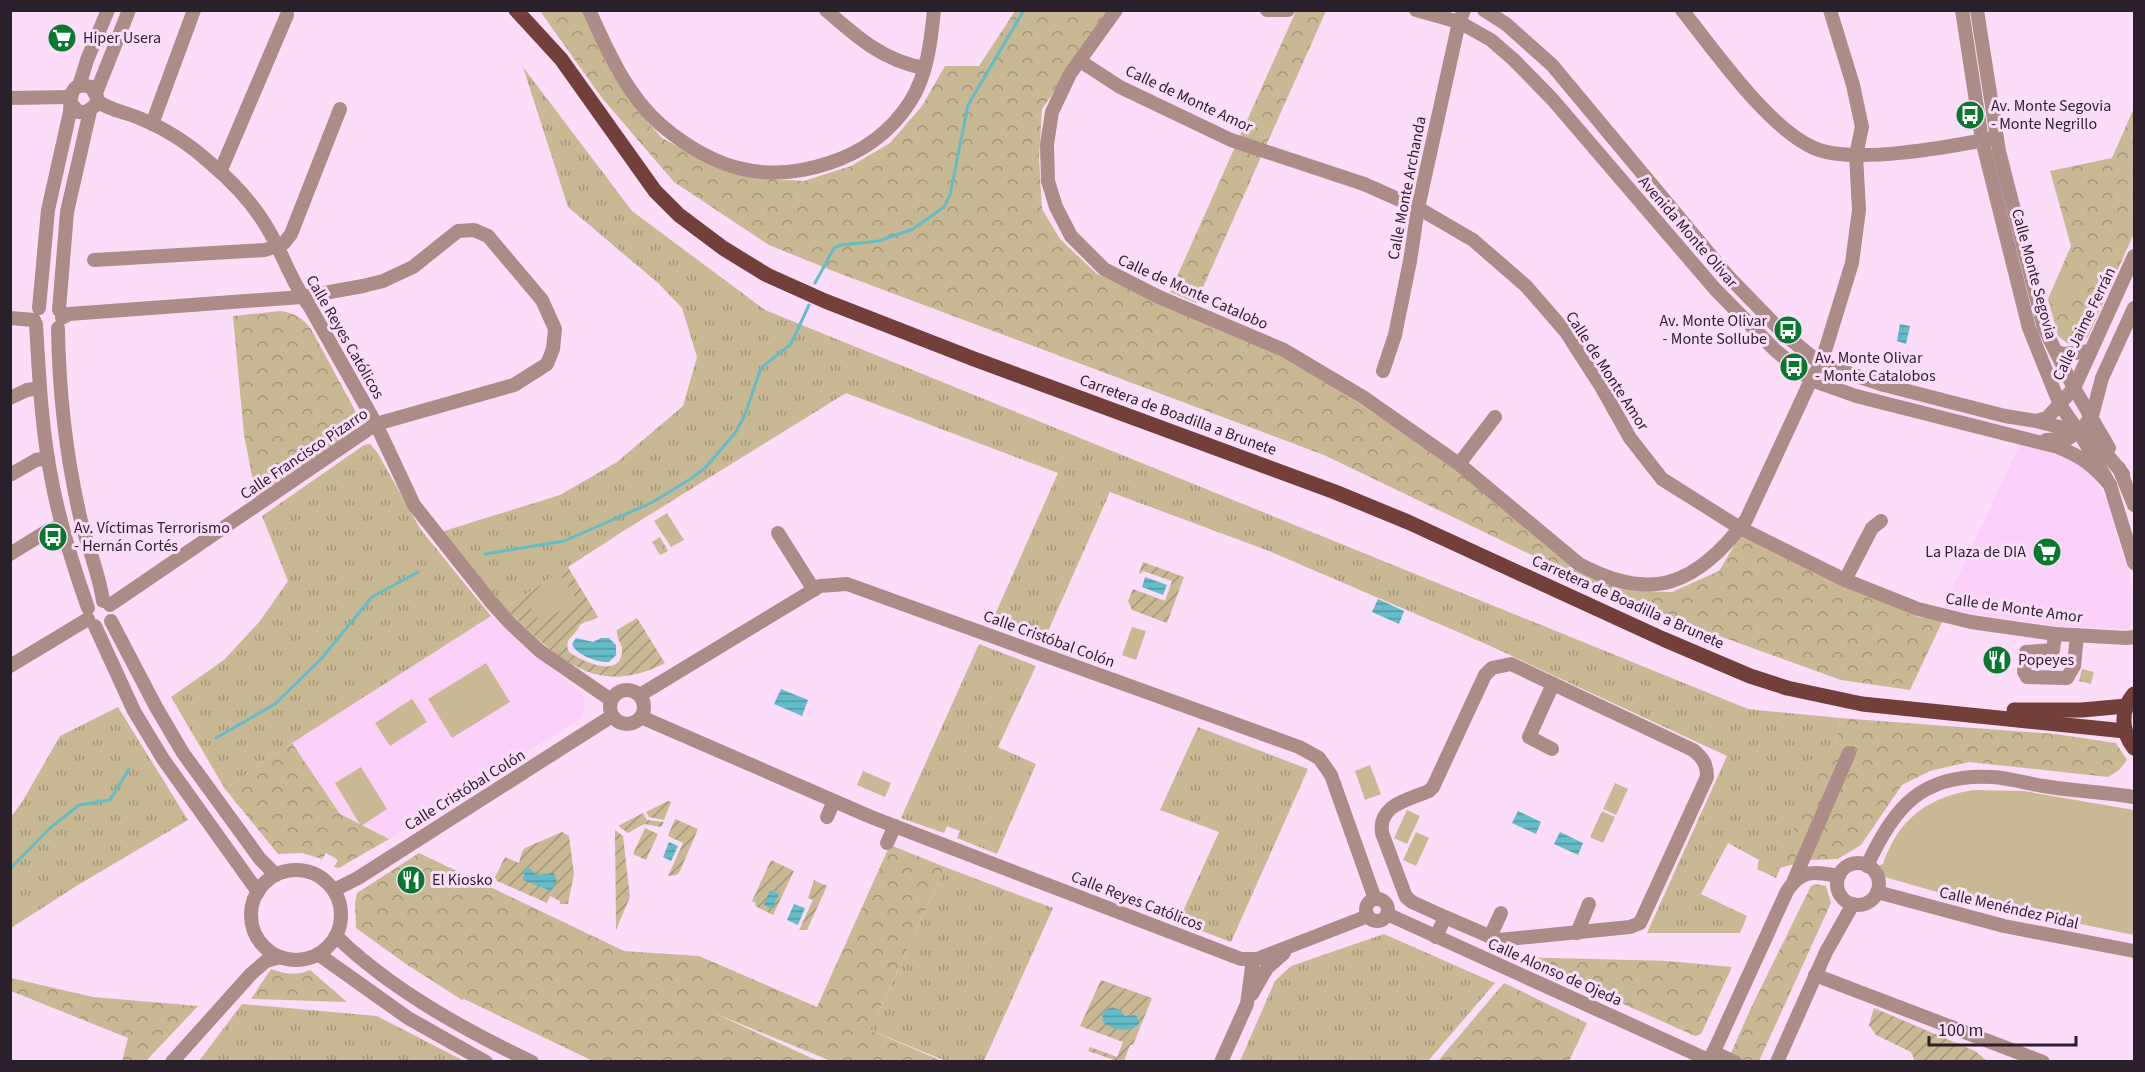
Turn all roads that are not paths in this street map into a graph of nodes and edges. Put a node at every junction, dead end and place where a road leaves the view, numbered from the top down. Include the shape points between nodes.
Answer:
1 (108, 10) edge
2 (129, 10) edge
3 (194, 10) edge
4 (516, 10) edge
5 (589, 10) edge
6 (825, 10) edge
7 (934, 10) edge
8 (1116, 10) edge
9 (1267, 10) edge
10 (1288, 10) edge
11 (1416, 10) edge
12 (1484, 10) edge
13 (1682, 10) edge
14 (1830, 10) edge
15 (1962, 10) edge
16 (1977, 10) edge
17 (286, 15) dead end
18 (1461, 16) edge
19 (1080, 61) junction
20 (924, 68) junction
21 (73, 95) junction
22 (10, 98) edge
23 (95, 102) junction
24 (340, 109) dead end
25 (152, 123) junction
26 (1996, 137) junction
27 (1982, 140) junction
28 (1856, 155) junction
29 (220, 172) junction
30 (1418, 208) junction
31 (277, 247) junction
32 (2134, 256) edge
33 (94, 260) dead end
34 (302, 297) junction
35 (2134, 308) edge
36 (36, 317) junction
37 (10, 318) edge
38 (59, 319) junction
39 (2091, 351) junction
40 (2056, 352) junction
41 (1821, 364) junction
42 (1383, 371) dead end
43 (1811, 380) junction
44 (40, 388) junction
45 (2074, 388) junction
46 (10, 398) edge
47 (2060, 405) junction
48 (2092, 416) junction
49 (1495, 417) dead end
50 (2036, 421) junction
51 (376, 424) junction
52 (2079, 432) junction
53 (2037, 440) junction
54 (48, 458) junction
55 (1459, 464) junction
56 (2123, 474) junction
57 (10, 475) edge
58 (2110, 485) junction
59 (2134, 505) edge
60 (1881, 521) dead end
61 (62, 526) junction
62 (1740, 528) junction
63 (778, 533) dead end
64 (10, 554) edge
65 (2134, 563) edge
66 (1845, 580) junction
67 (814, 590) junction
68 (106, 603) junction
69 (90, 618) junction
70 (111, 621) junction
71 (2055, 634) junction
72 (2077, 635) junction
73 (2132, 638) edge
74 (10, 666) edge
75 (1553, 684) junction
76 (640, 695) junction
77 (610, 700) junction
78 (2130, 700) edge
79 (1921, 710) junction
80 (612, 716) junction
81 (641, 717) junction
82 (2125, 731) junction
83 (2134, 747) edge
84 (1552, 749) dead end
85 (1849, 753) dead end
86 (2134, 796) edge
87 (834, 801) junction
88 (827, 817) dead end
89 (895, 826) junction
90 (887, 843) dead end
91 (1867, 866) junction
92 (276, 875) junction
93 (1839, 876) junction
94 (1794, 879) junction
95 (334, 890) junction
96 (258, 892) junction
97 (1877, 892) junction
98 (1375, 899) junction
99 (1589, 904) dead end
100 (1853, 904) junction
101 (1501, 912) dead end
102 (1387, 914) junction
103 (1368, 916) junction
104 (1446, 917) junction
105 (1577, 933) junction
106 (336, 936) junction
107 (1436, 937) junction
108 (1490, 937) junction
109 (260, 941) junction
110 (1291, 948) junction
111 (2134, 951) edge
112 (1226, 953) junction
113 (318, 954) junction
114 (280, 957) junction
115 (1255, 960) junction
116 (251, 974) junction
117 (1815, 975) junction
118 (1254, 982) junction
119 (182, 1056) edge
120 (1711, 1059) edge
121 (172, 1062) edge
122 (486, 1062) edge
123 (532, 1062) edge
124 (1221, 1062) edge
125 (1735, 1062) edge
126 (1777, 1062) edge
127 (2043, 1062) edge

1 - 21 street
2 - 23 street
3 - 25 street
4 - 79 main road, Carretera de Boadilla a Brunete via 561,60 655,191 723,248 768,275 942,346 1335,492 1750,675 1820,696
5 - 20 street via 627,85 660,124 720,163 755,173 811,169 850,156 876,140 911,101
6 - 20 street via 862,42 911,66
7 - 20 street
8 - 19 street, Calle de Monte Catalobo
9 - 10 street
11 - 18 street, Avenida Monte Olivar
12 - 41 street, Avenida Monte Olivar via 1552,65 1727,274 1784,334
13 - 28 street via 1760,106 1794,138 1815,149
14 - 28 street, Calle de Monte Catalobo via 1862,127
15 - 27 street, Calle Monte Segovia
16 - 26 street, Calle Monte Segovia
17 - 29 street
18 - 30 street, Calle Monte Archanda
18 - 43 street, Avenida Monte Olivar via 1514,60 1553,100 1715,290
19 - 30 street, Calle de Monte Amor via 1120,87 1231,140 1364,184
19 - 55 street, Calle de Monte Catalobo via 1052,112 1047,144 1048,181 1071,237 1104,269 1284,350 1363,397
21 - 22 street
21 - 23 street via 91,87
21 - 23 street via 78,112
21 - 36 street via 48,210
23 - 25 street, Calle Reyes Católicos
23 - 38 street via 67,212
24 - 31 street via 291,234
25 - 29 street, Calle Reyes Católicos
26 - 27 street
26 - 40 street, Calle Monte Segovia via 2044,327
27 - 28 street
27 - 47 street, Calle Monte Segovia via 2029,328
28 - 41 street, Calle de Monte Catalobo via 1859,210 1852,263
29 - 31 street, Calle Reyes Católicos via 256,210
30 - 42 street, Calle Monte Archanda via 1395,335
30 - 62 street, Calle de Monte Amor via 1473,240 1526,286 1566,332 1630,438 1662,478
31 - 33 street
31 - 34 street, Calle Reyes Católicos
32 - 39 street, Calle Jaime Ferrán
34 - 38 street, Calle Francisco Pizarro via 69,314
34 - 51 street, Calle Reyes Católicos
34 - 51 street, Calle Francisco Pizarro via 383,280 413,267 458,231 474,230 488,236 542,300 555,329 548,364 514,385
35 - 48 street via 2102,378
36 - 37 street
36 - 38 street via 47,304
36 - 38 street via 43,331 48,332
36 - 44 street
38 - 68 street via 61,398 70,468
39 - 40 street
39 - 45 street, Calle Jaime Ferrán
40 - 45 street, Calle Monte Segovia
41 - 43 street, Calle de Monte Catalobo
41 - 50 street, Avenida Monte Olivar via 1884,385
43 - 53 street, Avenida Monte Olivar via 1856,396
43 - 62 street, Calle de Monte Catalobo
44 - 46 street
44 - 54 street
45 - 47 street, Calle Jaime Ferrán
45 - 48 street, Calle Monte Segovia
47 - 50 street via 2047,418
47 - 52 street, Calle Monte Segovia
48 - 52 street
48 - 56 street, Calle Monte Segovia
49 - 55 street
50 - 52 street, Avenida Monte Olivar
51 - 68 street, Calle Francisco Pizarro
51 - 77 street, Calle Reyes Católicos via 414,505 491,602 540,651
52 - 53 street, Avenida Monte Olivar via 2067,439
52 - 56 street, Avenida Monte Olivar via 2095,440
52 - 58 street, Calle Monte Segovia
53 - 58 street, Avenida Monte Olivar via 2079,455
54 - 57 street via 36,460
54 - 61 street
55 - 62 street, Calle de Monte Catalobo via 1579,564 1623,583 1670,583 1694,572 1713,558
56 - 59 street, Calle Monte Segovia
58 - 65 street, Calle Monte Segovia
60 - 66 street via 1872,528
61 - 64 street
61 - 69 street
62 - 66 street, Calle de Monte Amor
63 - 67 street
66 - 71 street, Calle de Monte Amor via 1918,609 1971,622
67 - 76 street, Calle Cristóbal Colón
67 - 98 street, Calle Cristóbal Colón via 847,584 1299,747 1319,758 1330,775
68 - 69 street via 92,603
68 - 70 street via 113,615
69 - 70 street via 101,627
69 - 74 street
69 - 96 street via 134,711 163,759
70 - 92 street via 183,753 260,859
71 - 72 street, Calle de Monte Amor
71 - 72 street via 2053,650 2026,652 2027,677 2067,678 2074,666
72 - 73 street, Calle de Monte Amor
75 - 84 street via 1529,737
75 - 104 street via 1511,664 1492,668 1485,675 1433,787 1391,806 1384,815 1382,833 1406,897
75 - 105 street via 1693,750 1707,766 1707,777 1640,923
76 - 77 street via 624,689
76 - 81 street via 644,706
77 - 80 street
78 - 79 main road, Carretera de Boadilla a Brunete via 2082,710
78 - 82 main road via 2123,718
79 - 82 main road, Carretera de Boadilla a Brunete
80 - 81 street via 626,724
80 - 95 street, Calle Cristóbal Colón
81 - 87 street, Calle Reyes Católicos
82 - 83 main road
85 - 94 street
86 - 91 street via 1994,777 1966,777 1942,783 1912,798 1898,811
87 - 88 street
87 - 89 street, Calle Reyes Católicos
89 - 90 street
89 - 112 street, Calle Reyes Católicos
91 - 93 street via 1848,866
91 - 97 street via 1878,879
92 - 95 street via 302,870 326,881
92 - 96 street
93 - 94 street via 1816,872
93 - 100 street via 1840,893
94 - 120 street
95 - 106 street via 341,913
96 - 109 street via 251,917
97 - 100 street via 1865,904
97 - 111 street, Calle Menéndez Pidal via 2004,926
98 - 102 street via 1386,903
98 - 103 street via 1366,905
99 - 105 street
100 - 117 street
101 - 108 street
102 - 103 street via 1378,921
102 - 107 street, Calle Alonso de Ojeda
103 - 110 street
104 - 107 street
104 - 108 street
105 - 108 street via 1498,940
106 - 113 street
106 - 123 street via 356,956 421,1003
107 - 120 street, Calle Alonso de Ojeda
109 - 114 street
109 - 116 street via 260,956
110 - 115 street
110 - 118 street
112 - 115 street, Calle Reyes Católicos
112 - 118 street
113 - 114 street via 306,959
113 - 122 street via 408,1018
114 - 116 street via 266,961
115 - 118 street
116 - 119 street
117 - 126 street
117 - 127 street
118 - 124 street
119 - 121 street
120 - 125 street, Calle Alonso de Ojeda

